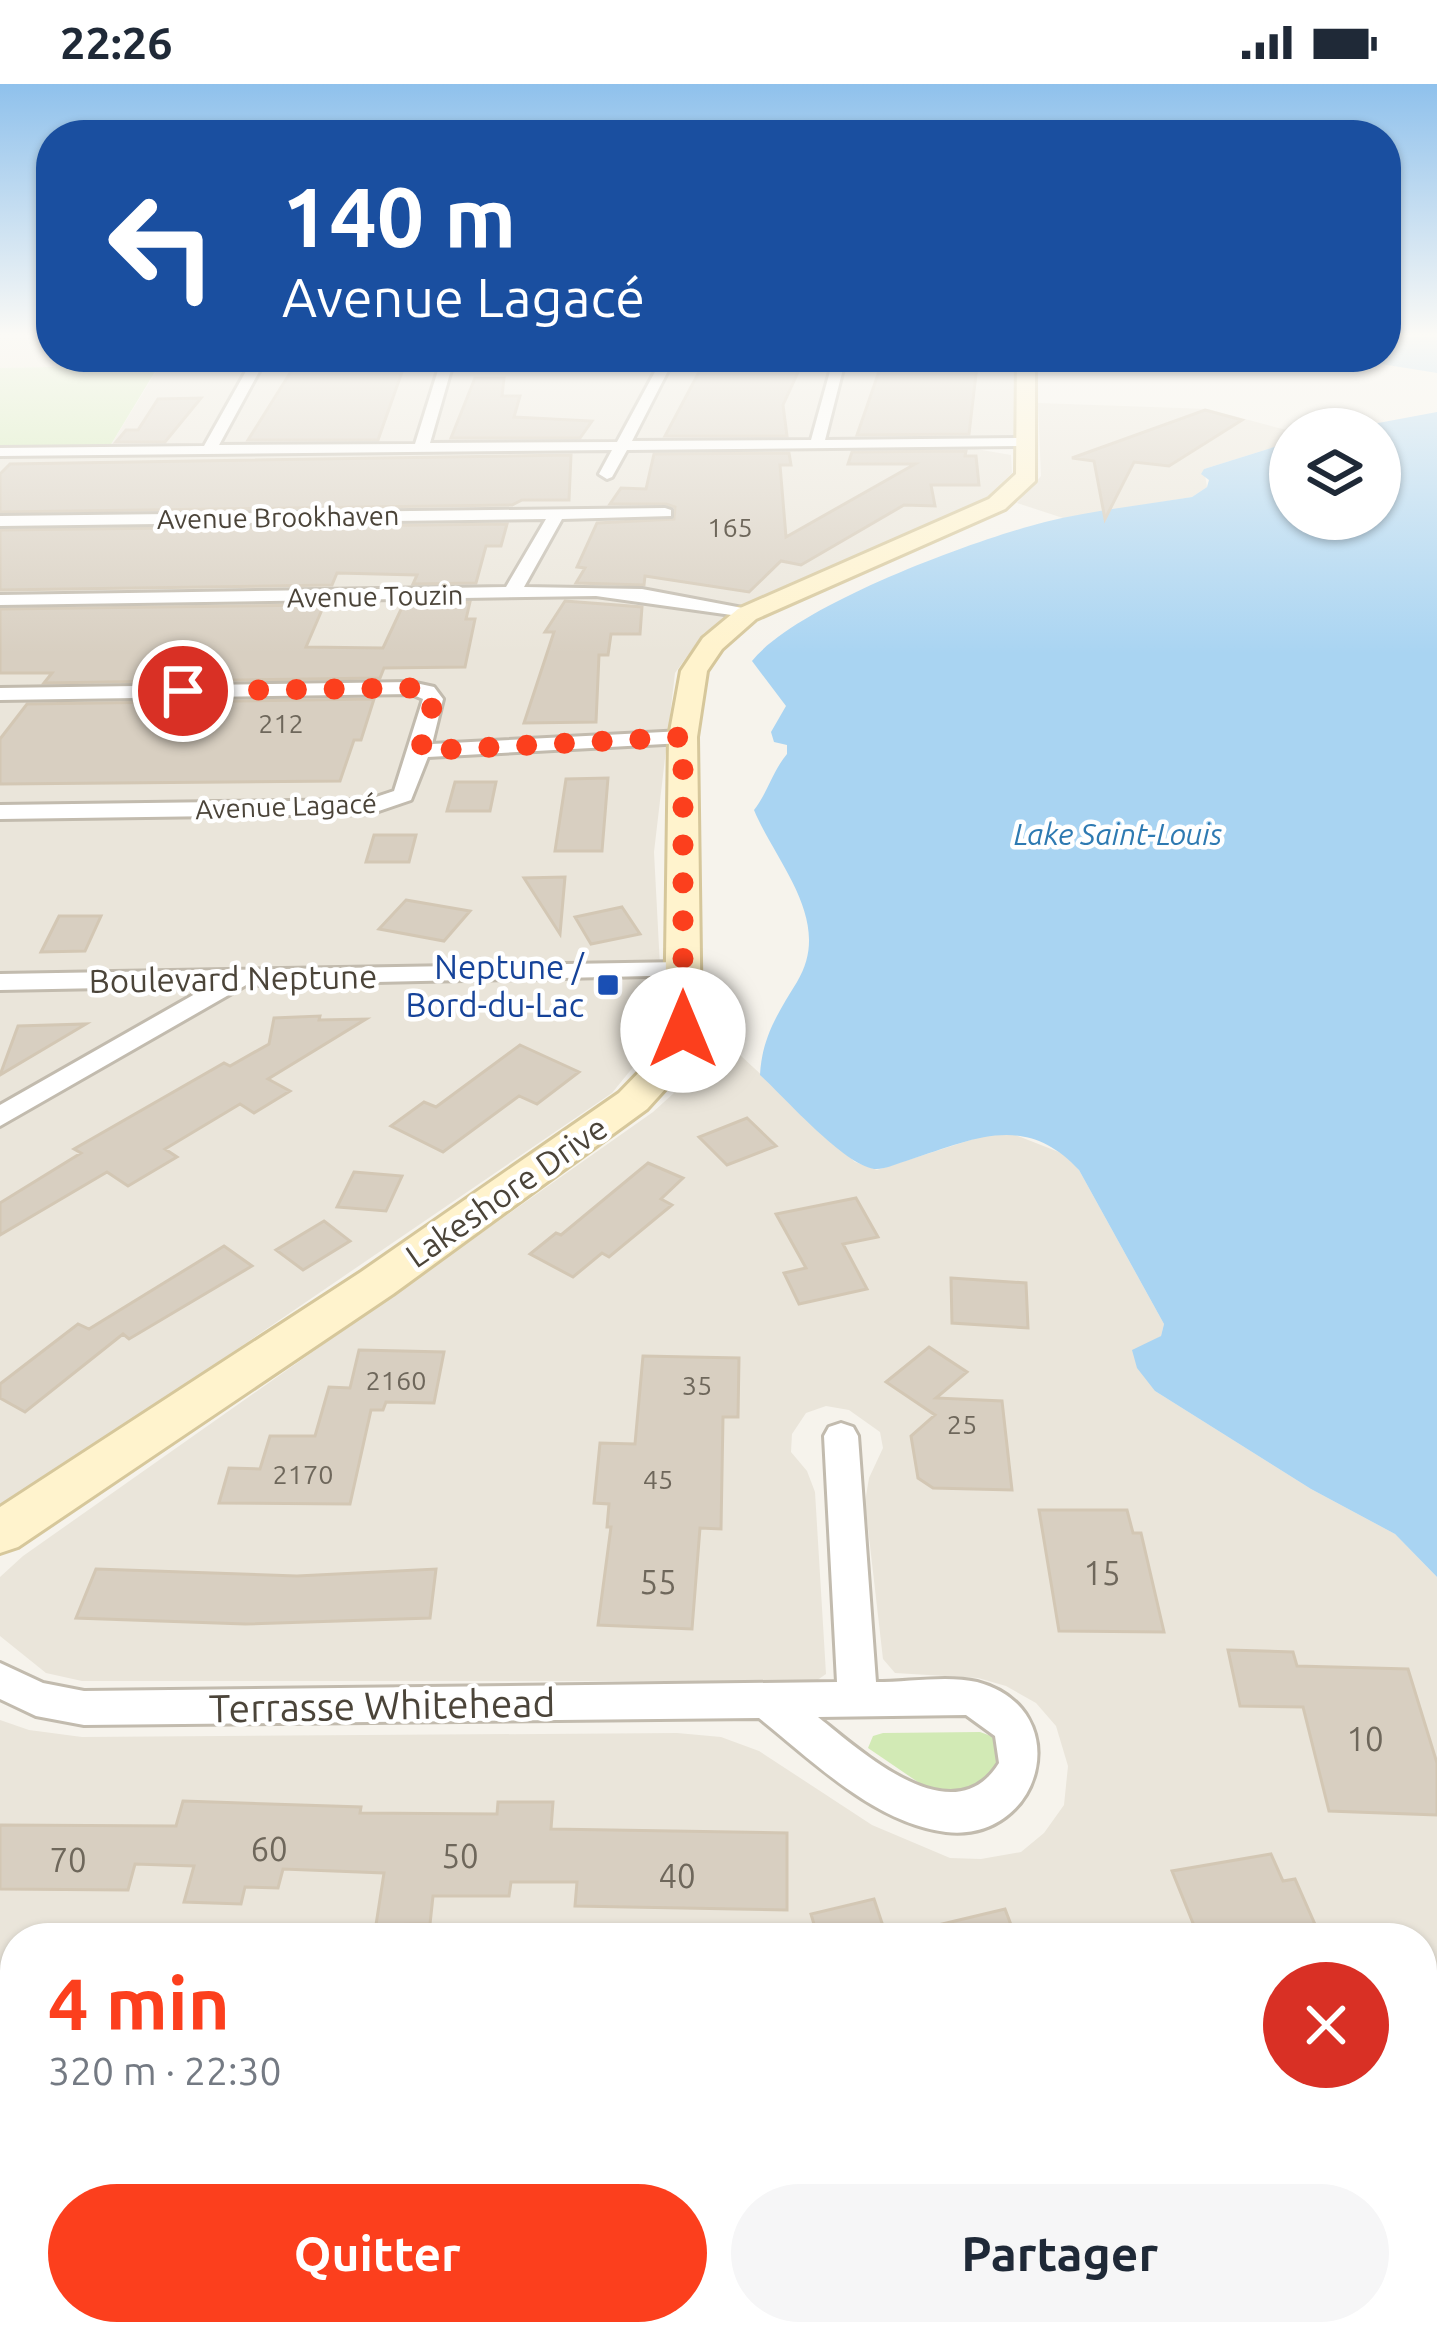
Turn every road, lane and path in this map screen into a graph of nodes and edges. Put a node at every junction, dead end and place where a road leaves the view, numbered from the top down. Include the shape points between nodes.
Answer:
1 (1027, 442) edge
2 (213, 443) edge
3 (423, 443) edge
4 (973, 443) edge
5 (626, 444) junction
6 (817, 444) joint
7 (421, 448) junction
8 (209, 450) junction
9 (0, 452) edge
10 (607, 474) dead end
11 (665, 513) dead end
12 (557, 514) junction
13 (0, 521) edge
14 (512, 594) junction
15 (0, 600) edge
16 (747, 614) junction
17 (0, 694) edge
18 (683, 737) junction
19 (420, 751) junction
20 (0, 812) edge
21 (683, 970) junction
22 (241, 978) junction
23 (0, 982) edge
24 (0, 1117) edge
25 (841, 1436) dead end
26 (0, 1533) edge
27 (0, 1680) edge
28 (857, 1700) junction
29 (769, 1701) junction

1 - 16 street, Lakeshore Drive via 1027,476 997,504
2 - 8 street
3 - 7 street
4 - 6 street
5 - 6 street
5 - 7 street
5 - 10 street
7 - 8 street
8 - 9 street
11 - 12 street, Avenue Brookhaven
12 - 13 street, Avenue Brookhaven
12 - 14 street
14 - 15 street, Avenue Touzin
14 - 16 street, Avenue Touzin via 642,594
16 - 18 street, Lakeshore Drive via 694,671
17 - 19 street via 411,688 434,700
18 - 19 street
18 - 21 street, Lakeshore Drive
19 - 20 street, Avenue Lagacé via 403,795 370,807
21 - 22 street, Boulevard Neptune
21 - 26 street, Lakeshore Drive via 683,1030 664,1068 633,1101 377,1283
22 - 23 street, Boulevard Neptune
22 - 24 street
25 - 28 street
27 - 29 street, Terrasse Whitehead via 36,1699 84,1708
28 - 29 street, Terrasse Whitehead
28 - 29 street, Terrasse Whitehead via 974,1698 1015,1726 1020,1766 997,1800 961,1814 898,1800

